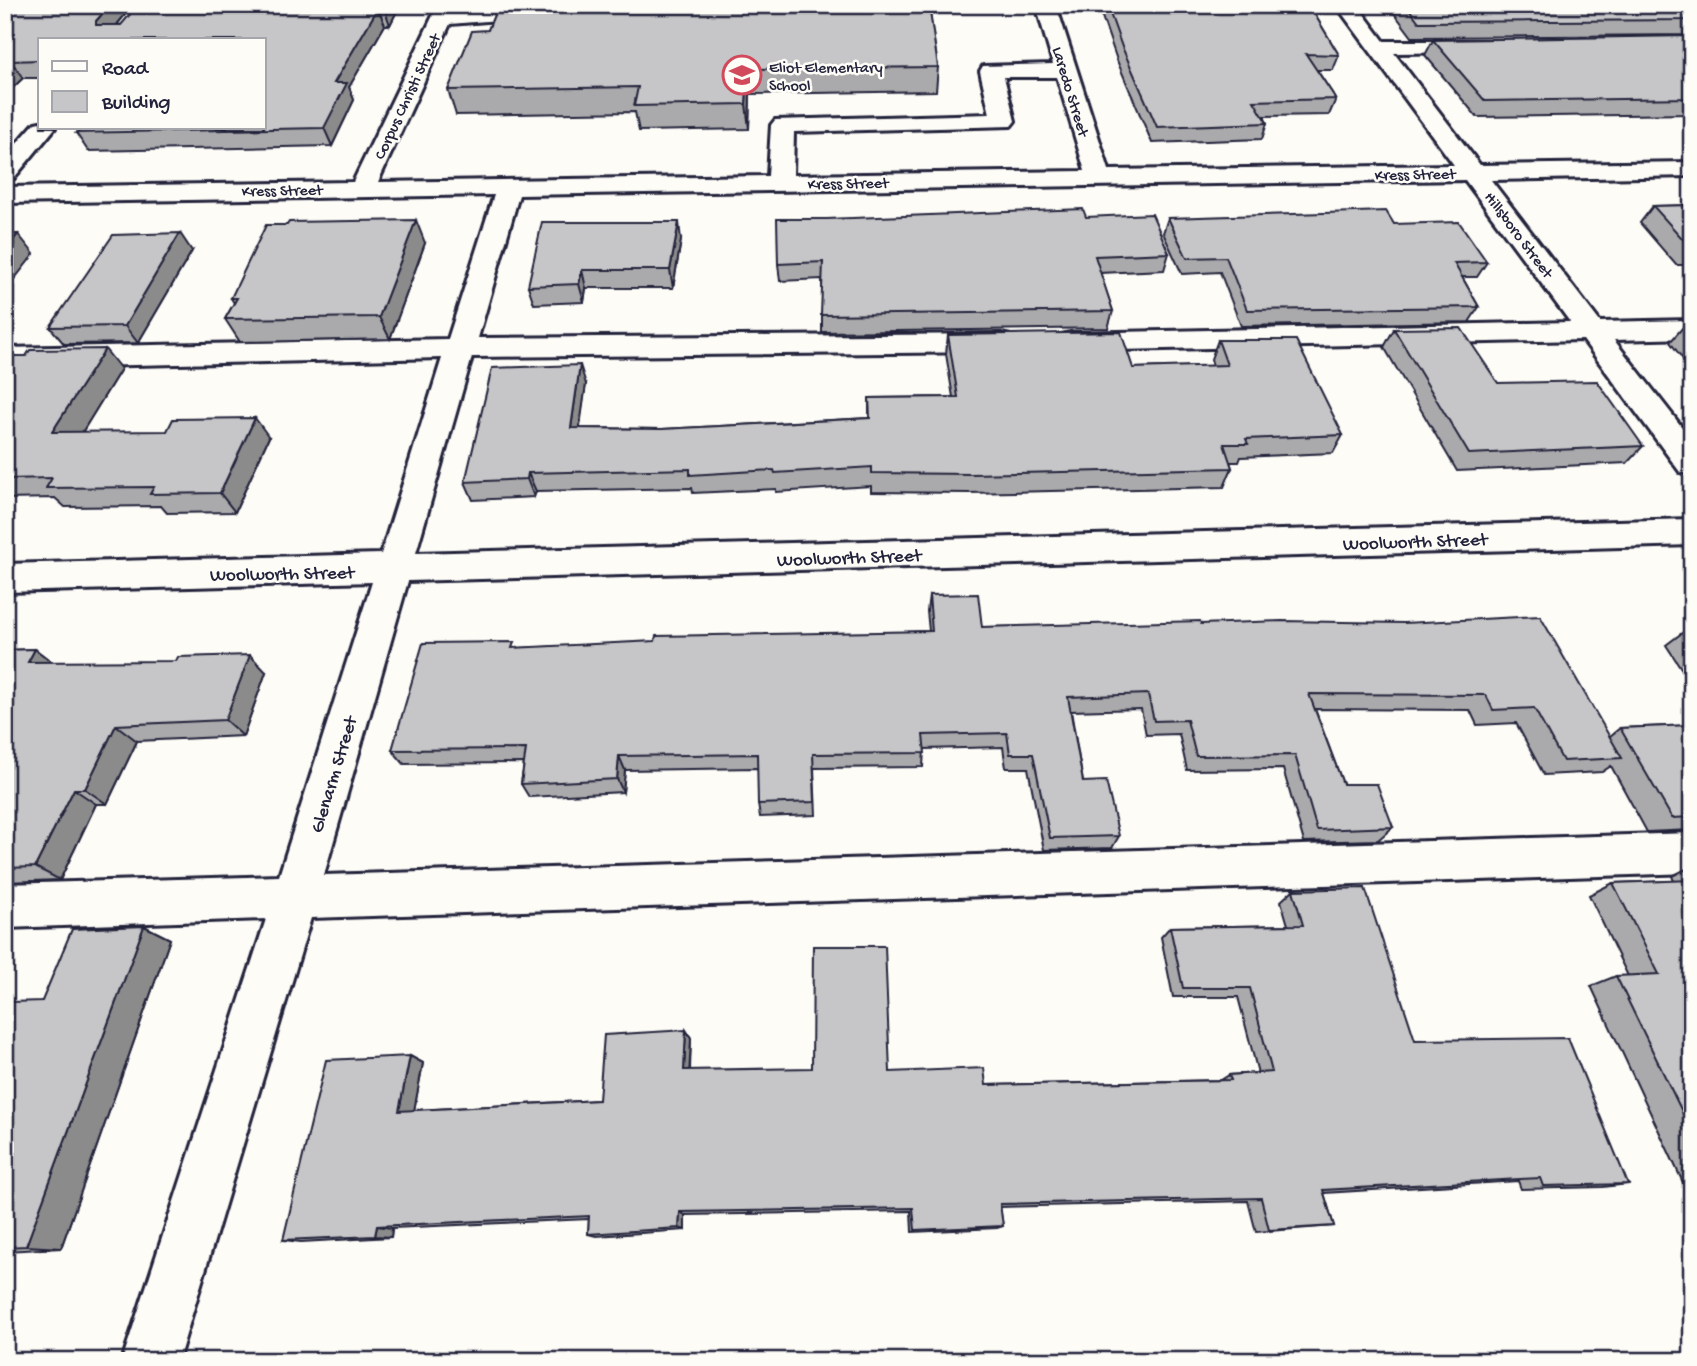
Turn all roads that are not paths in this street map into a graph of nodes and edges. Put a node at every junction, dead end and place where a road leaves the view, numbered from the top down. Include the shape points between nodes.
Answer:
1 (497, 5) edge
2 (1046, 5) edge
3 (1346, 5) edge
4 (445, 11) edge
5 (1500, 45) edge
6 (1377, 47) junction
7 (1065, 69) junction
8 (41, 130) edge
9 (1692, 169) edge
10 (1474, 172) junction
11 (5, 173) edge
12 (1099, 177) junction
13 (780, 183) junction
14 (509, 186) junction
15 (363, 187) junction
16 (5, 195) edge
17 (1692, 329) edge
18 (1593, 331) junction
19 (459, 348) junction
20 (5, 358) edge
21 (1692, 464) edge
22 (1692, 532) edge
23 (395, 569) junction
24 (5, 578) edge
25 (1692, 853) edge
26 (295, 897) junction
27 (5, 906) edge
28 (150, 1361) edge

1 - 4 street via 492,16
2 - 7 street, Laredo Street
3 - 6 street, Hillsboro Street
4 - 15 street, Corpus Christi Street
5 - 6 street
6 - 10 street, Hillsboro Street
7 - 12 street, Laredo Street
7 - 13 street via 991,71 1003,121 783,125
8 - 11 street
9 - 10 street, Kress Street
10 - 12 street, Kress Street
10 - 18 street, Hillsboro Street
12 - 13 street, Kress Street
13 - 14 street, Kress Street
14 - 15 street, Kress Street
14 - 19 street, Glenarm Street
15 - 16 street, Kress Street
17 - 18 street
18 - 19 street via 1036,343
18 - 21 street, Hillsboro Street
19 - 20 street
19 - 23 street, Glenarm Street
22 - 23 street, Woolworth Street
23 - 24 street, Woolworth Street
23 - 26 street, Glenarm Street
25 - 26 street
26 - 27 street
26 - 28 street, Glenarm Street

